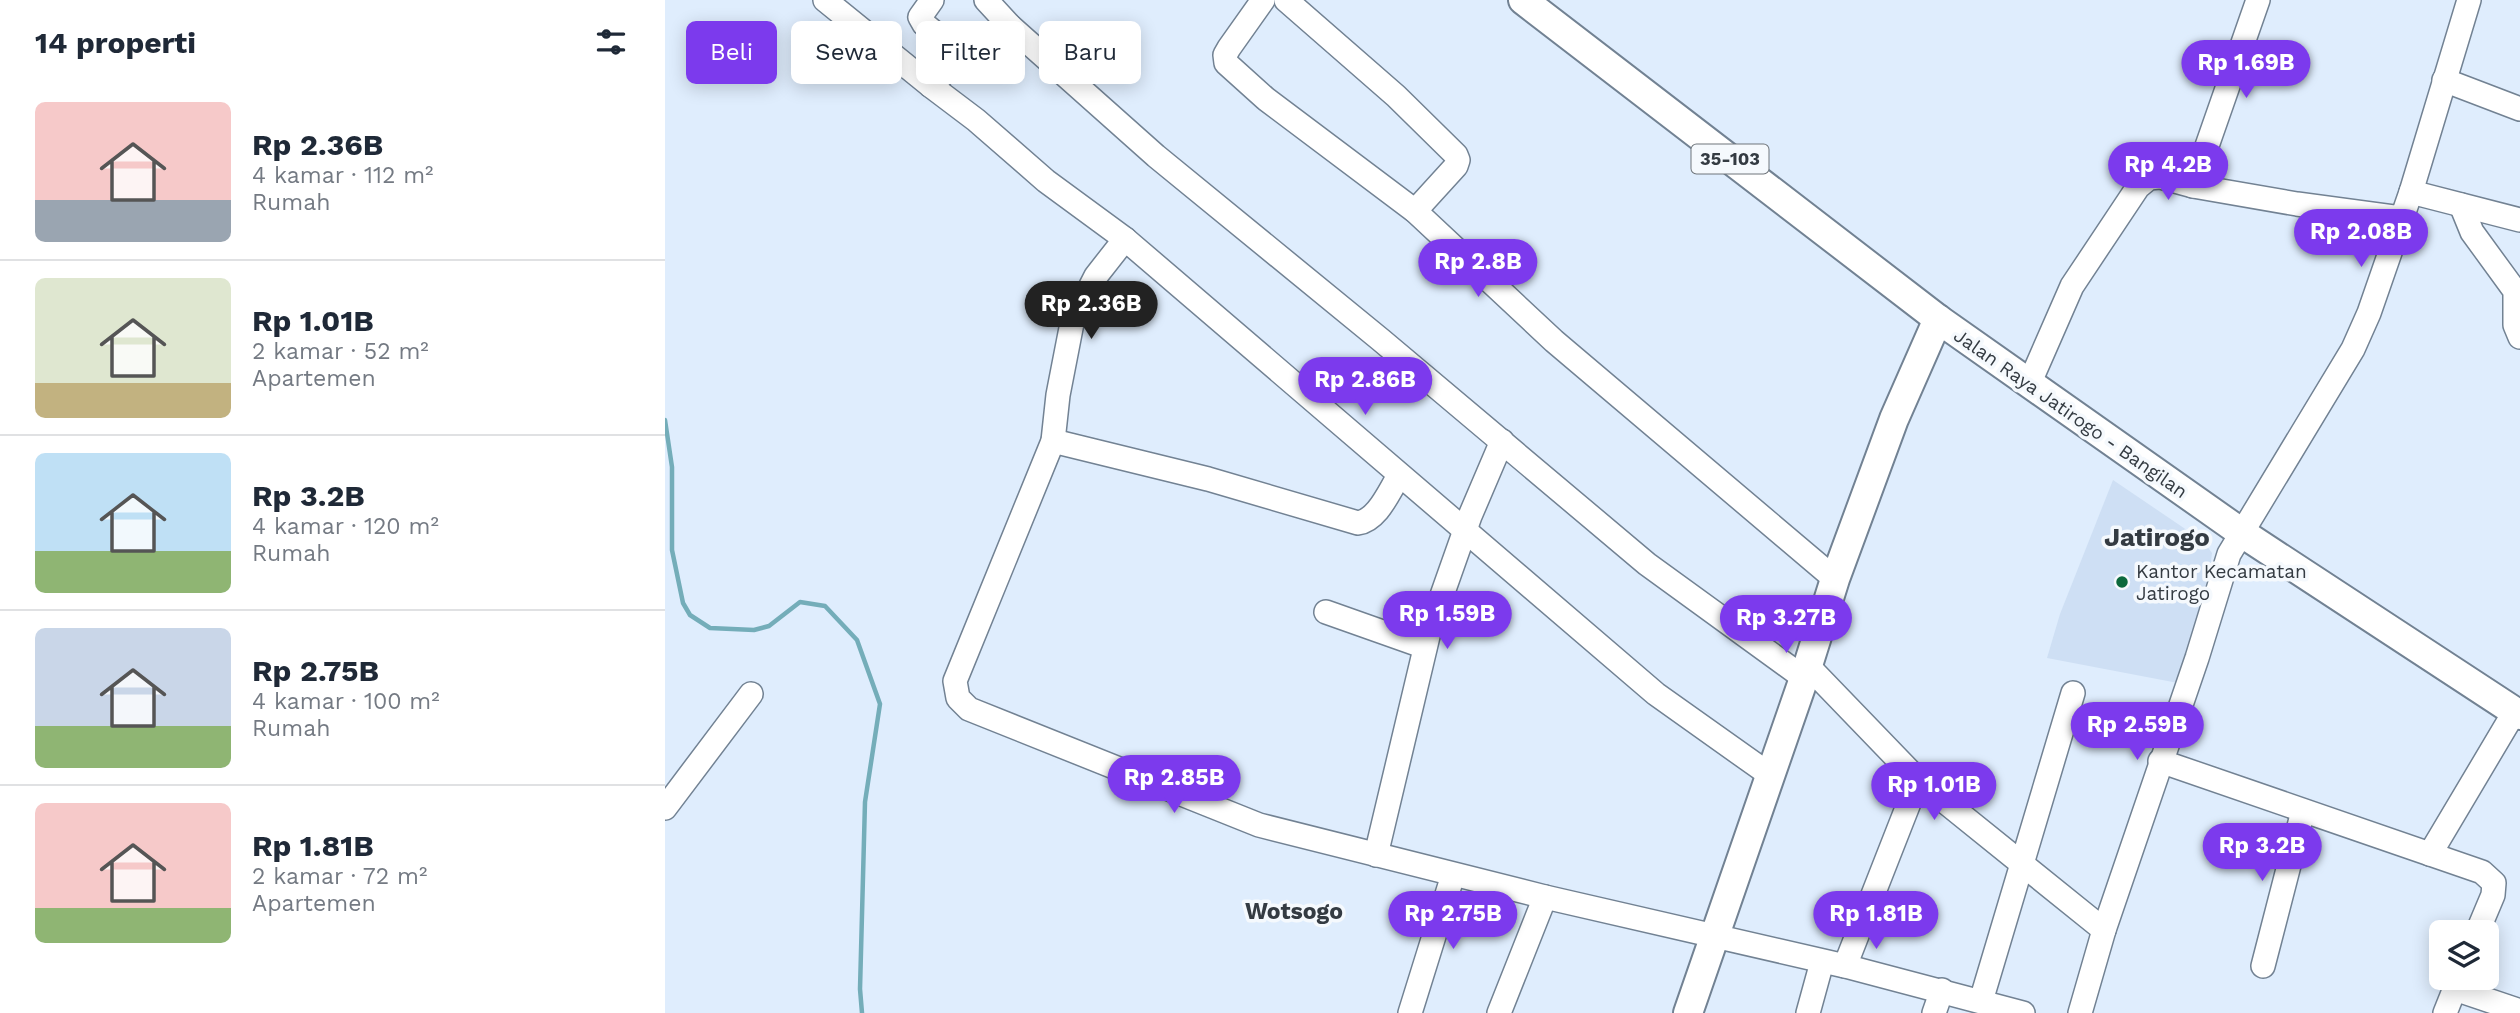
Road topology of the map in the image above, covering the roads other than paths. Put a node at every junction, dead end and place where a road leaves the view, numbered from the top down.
1 (825, 0) edge
2 (932, 0) edge
3 (986, 0) edge
4 (1263, 0) edge
5 (1286, 0) edge
6 (1523, 0) edge
7 (2258, 0) edge
8 (2469, 0) edge
9 (923, 21) edge
10 (1005, 21) edge
11 (1025, 39) edge
12 (2444, 80) junction
13 (931, 86) joint
14 (2520, 109) edge
15 (2193, 186) junction
16 (2411, 192) junction
17 (2461, 205) junction
18 (1415, 211) junction
19 (2400, 219) junction
20 (2520, 220) edge
21 (1125, 239) junction
22 (1938, 319) junction
23 (2520, 337) edge
24 (2030, 382) junction
25 (1053, 441) junction
26 (1502, 441) junction
27 (1399, 476) junction
28 (1465, 531) junction
29 (2242, 533) junction
30 (1835, 579) junction
31 (1326, 612) dead end
32 (1425, 647) junction
33 (1806, 672) junction
34 (2073, 693) dead end
35 (751, 694) dead end
36 (2518, 713) edge
37 (2160, 761) junction
38 (1770, 775) junction
39 (1918, 780) junction
40 (665, 808) edge
41 (2303, 810) junction
42 (2430, 854) junction
43 (1376, 855) junction
44 (2020, 864) junction
45 (1453, 875) junction
46 (1545, 897) junction
47 (2482, 920) edge
48 (2104, 930) junction
49 (1716, 937) junction
50 (1822, 962) junction
51 (1845, 966) junction
52 (2263, 966) dead end
53 (1942, 990) junction
54 (2455, 990) edge
55 (2471, 990) edge
56 (1981, 1002) junction
57 (2520, 1011) edge
58 (1410, 1013) edge
59 (1499, 1013) edge
60 (1688, 1013) edge
61 (1808, 1013) edge
62 (1934, 1013) edge
63 (2023, 1013) edge
64 (2080, 1013) edge
65 (2445, 1013) edge

1 - 13 street
2 - 9 street
3 - 10 street
4 - 18 street
5 - 18 street
6 - 22 main road, 35-103
7 - 15 street
8 - 12 street
11 - 26 street
12 - 14 street
12 - 16 street
13 - 21 street
15 - 19 street
15 - 24 street
16 - 17 street
16 - 19 street
17 - 20 street
17 - 23 street
18 - 30 street
19 - 29 street
21 - 25 street
21 - 27 street
22 - 24 main road, Jalan Raya Jatirogo - Bangilan / 35-103
22 - 30 main road
24 - 29 main road, Jalan Raya Jatirogo - Bangilan / 35-103
25 - 27 street
25 - 43 street
26 - 28 street
26 - 33 street
27 - 28 street
28 - 32 street
28 - 38 street
29 - 36 main road, Jalan Raya Jatirogo - Bangilan / 35-103
29 - 37 street
30 - 33 main road
31 - 32 street
32 - 43 street
33 - 38 main road
33 - 39 street
34 - 44 street
35 - 40 street
36 - 42 street
37 - 41 street
37 - 48 street
38 - 49 main road
39 - 44 street
39 - 51 street
41 - 42 street
41 - 52 street
42 - 47 street
43 - 45 street
44 - 48 street
44 - 56 street
45 - 46 street
45 - 58 street
46 - 49 street
46 - 59 street
48 - 64 street
49 - 50 street
49 - 60 main road
50 - 51 street
50 - 61 street
51 - 53 street
53 - 56 street
53 - 62 street
54 - 65 street
55 - 57 street
56 - 63 street

